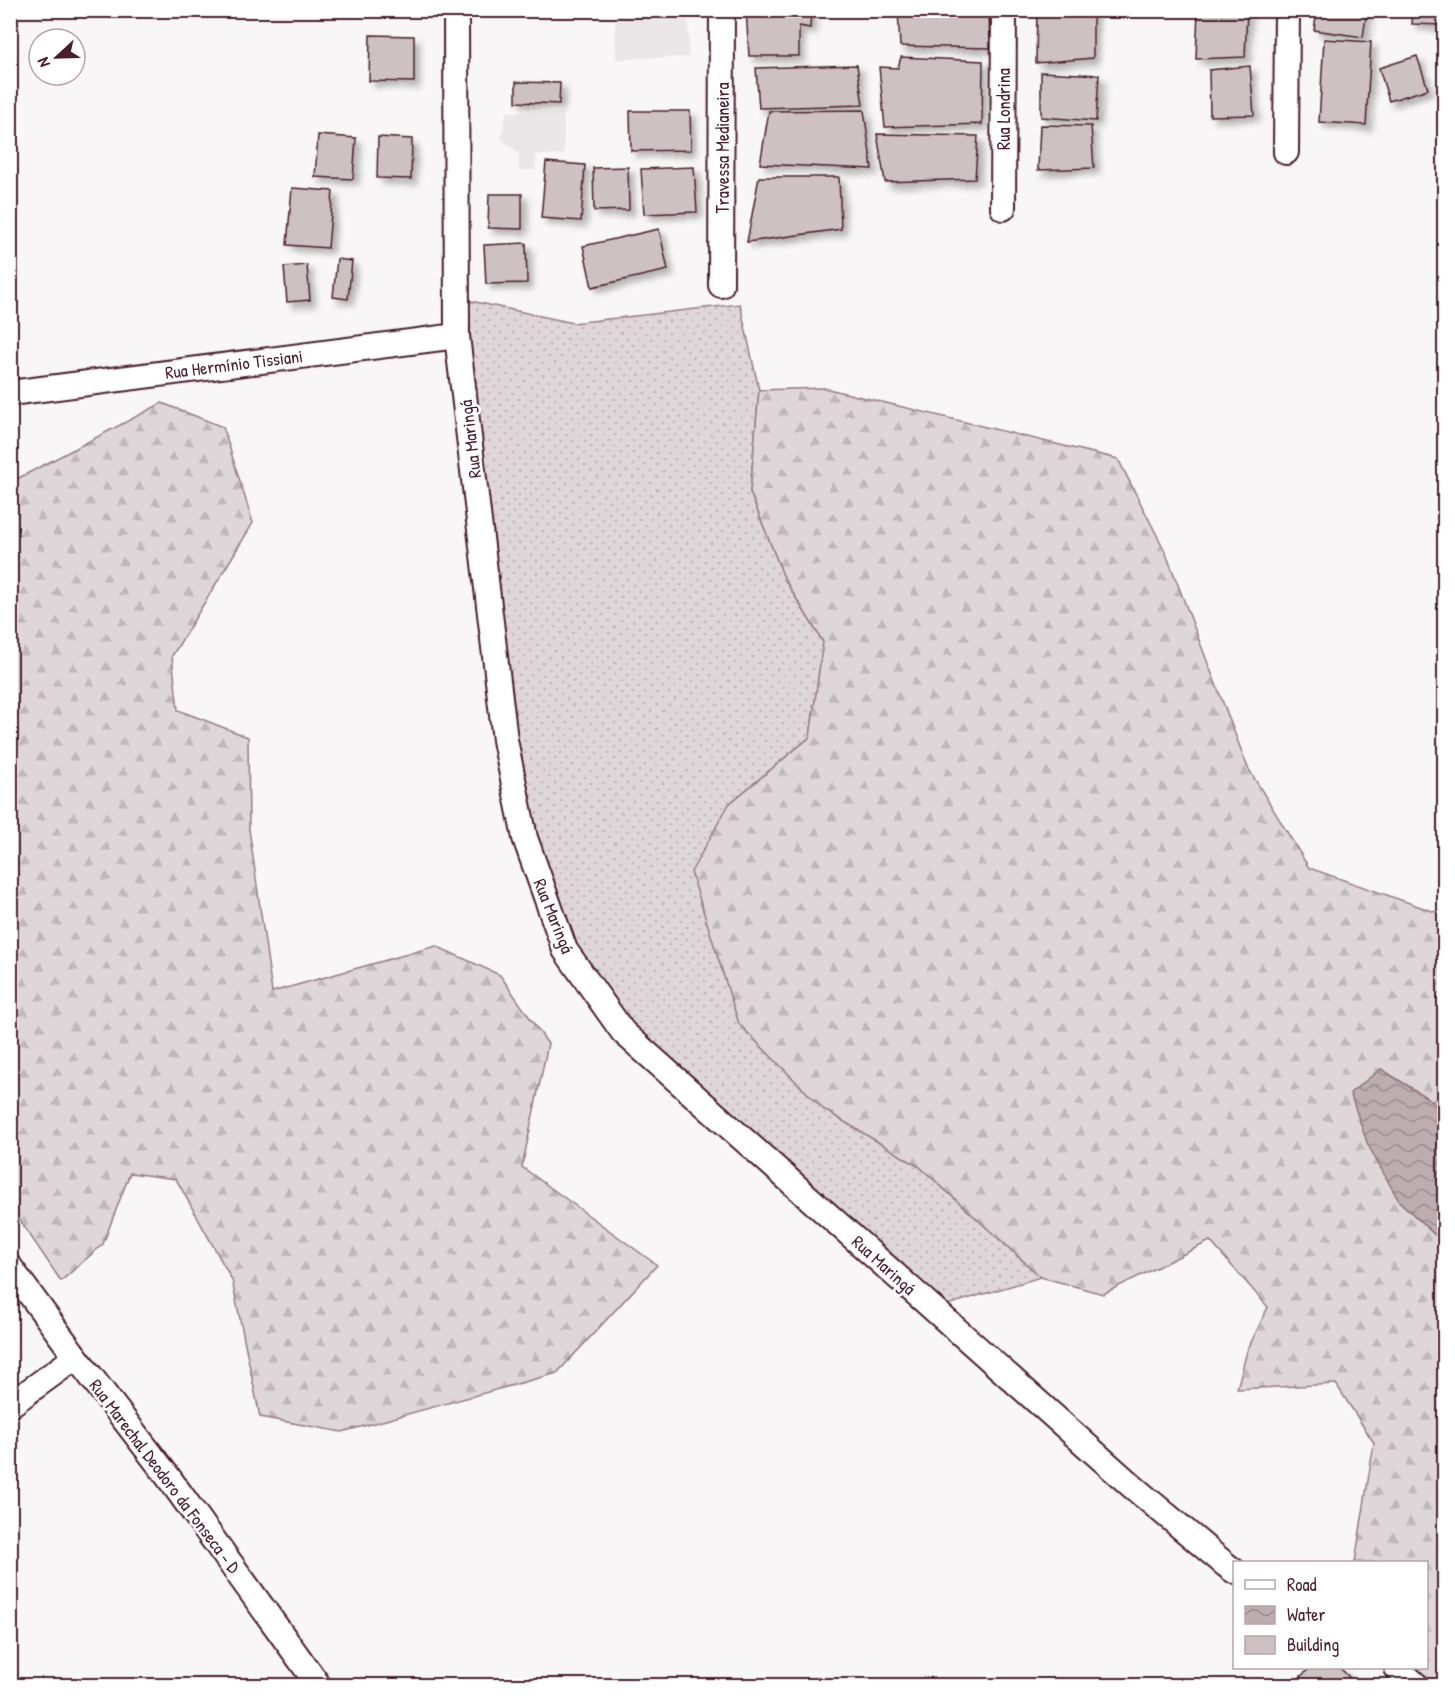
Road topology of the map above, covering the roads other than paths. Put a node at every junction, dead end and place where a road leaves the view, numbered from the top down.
1 (456, 10) edge
2 (722, 10) edge
3 (1004, 10) edge
4 (1287, 10) edge
5 (1286, 152) dead end
6 (1003, 208) dead end
7 (721, 285) dead end
8 (457, 336) junction
9 (10, 393) edge
10 (10, 1267) edge
11 (75, 1357) junction
12 (10, 1405) edge
13 (1233, 1570) edge
14 (1398, 1669) edge
15 (319, 1686) edge
16 (1417, 1686) edge

1 - 8 street, Rua Maringá
2 - 7 street, Travessa Medianeira
3 - 6 street, Rua Londrina
4 - 5 street
8 - 9 street, Rua Hermínio Tissiani
8 - 13 street, Rua Maringá
10 - 11 street, Rua Marechal Deodoro da Fonseca - D
11 - 12 street
11 - 15 street, Rua Marechal Deodoro da Fonseca - D
14 - 16 street

